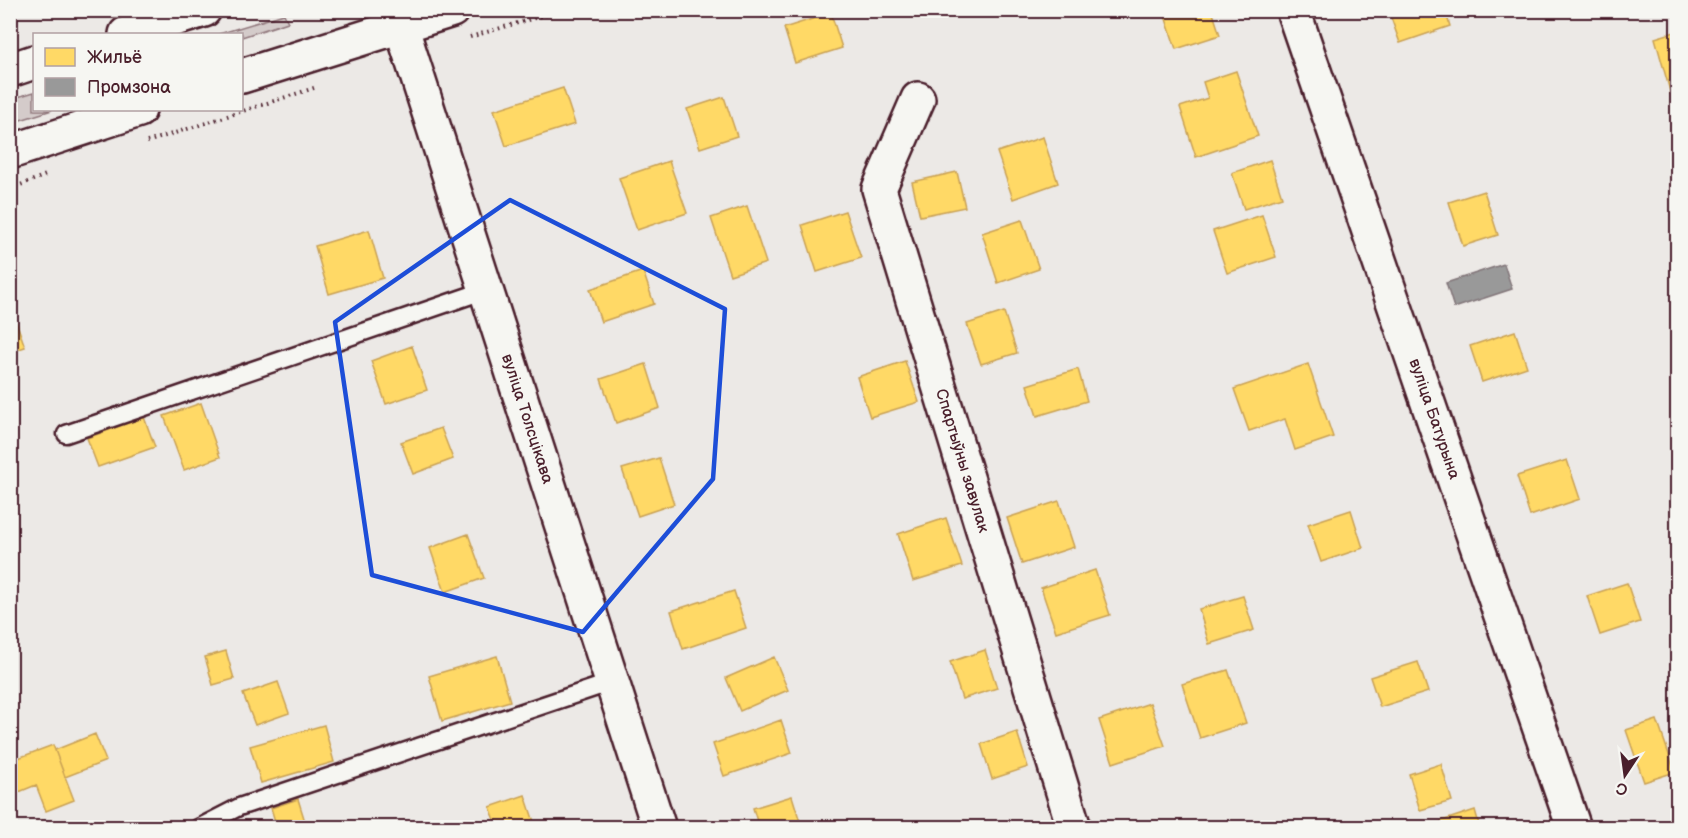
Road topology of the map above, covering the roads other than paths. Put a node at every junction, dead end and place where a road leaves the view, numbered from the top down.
1 (204, 10) edge
2 (1293, 10) edge
3 (399, 19) edge
4 (460, 24) edge
5 (129, 33) edge
6 (33, 62) edge
7 (10, 70) edge
8 (243, 76) edge
9 (918, 99) dead end
10 (136, 111) edge
11 (10, 152) edge
12 (486, 290) junction
13 (66, 434) dead end
14 (612, 682) junction
15 (198, 828) edge
16 (659, 828) edge
17 (1074, 828) edge
18 (1574, 828) edge

1 - 5 street
2 - 18 street, вуліца Батурына
3 - 4 street
3 - 8 street
3 - 12 street, вуліца Толсцікава
6 - 7 street
9 - 17 street, Спартыўны завулак
10 - 11 street
12 - 13 lane
12 - 14 street, вуліца Толсцікава
14 - 15 lane
14 - 16 street, вуліца Толсцікава

